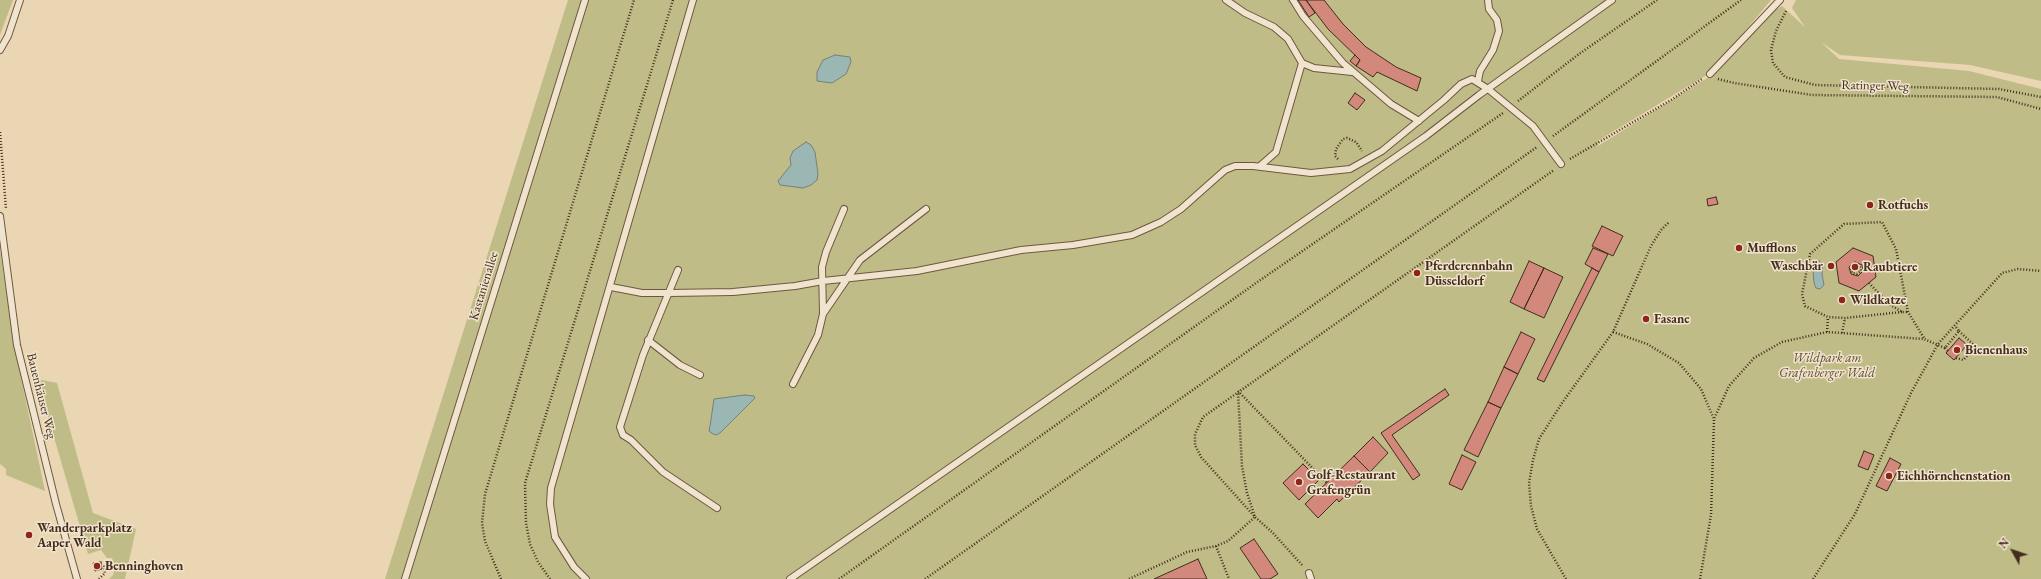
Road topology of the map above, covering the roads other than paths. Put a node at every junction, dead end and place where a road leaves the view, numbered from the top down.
1 (20, 0) edge
2 (585, 0) edge
3 (694, 0) edge
4 (1226, 0) edge
5 (1293, 0) edge
6 (1488, 0) edge
7 (1612, 0) edge
8 (1780, 0) edge
9 (0, 50) edge
10 (1302, 63) junction
11 (1352, 72) junction
12 (1710, 74) road end
13 (1478, 81) junction
14 (1488, 89) junction
15 (1419, 121) junction
16 (1561, 164) road end
17 (1260, 166) junction
18 (844, 209) dead end
19 (926, 209) dead end
20 (0, 216) edge
21 (678, 270) dead end
22 (846, 280) junction
23 (823, 281) junction
24 (611, 287) junction
25 (669, 293) junction
26 (823, 314) junction
27 (648, 340) junction
28 (700, 375) dead end
29 (793, 384) dead end
30 (717, 508) dead end
31 (77, 579) edge
32 (405, 579) edge
33 (586, 579) edge
34 (790, 579) edge

1 - 9 lane
2 - 32 lane, Kastanienallee
3 - 24 lane
4 - 10 lane
5 - 11 lane
6 - 13 lane
7 - 14 lane
8 - 12 lane
10 - 11 lane
10 - 17 lane
11 - 15 lane
13 - 14 lane
13 - 15 lane
14 - 16 lane
14 - 34 lane
15 - 17 lane
17 - 22 lane
18 - 23 lane
19 - 22 lane
20 - 31 lane, Bauenhäuser Weg
21 - 25 lane
22 - 23 lane
22 - 26 lane
23 - 25 lane
23 - 26 lane
24 - 25 lane
24 - 33 lane
25 - 27 lane
26 - 29 lane
27 - 28 lane
27 - 30 lane

